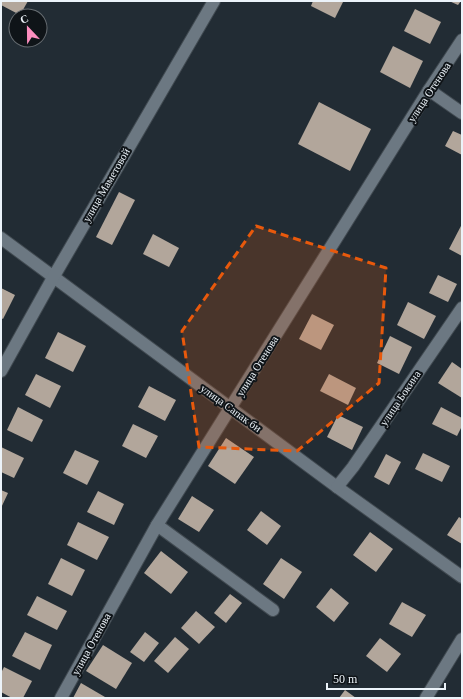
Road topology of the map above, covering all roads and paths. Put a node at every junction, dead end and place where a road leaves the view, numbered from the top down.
1 (214, 1) edge
2 (462, 40) edge
3 (429, 90) junction
4 (462, 114) edge
5 (1, 238) edge
6 (54, 276) junction
7 (462, 308) edge
8 (1, 370) edge
9 (230, 409) junction
10 (337, 487) junction
11 (157, 525) junction
12 (462, 577) edge
13 (273, 610) dead end
14 (462, 639) edge
15 (61, 698) edge
16 (426, 698) edge

1 - 6 street, улица Маметовой
2 - 3 street, улица Отенова
3 - 4 street
3 - 9 street, улица Отенова
5 - 6 street, улица Сапак би
6 - 8 street, улица Маметовой
6 - 9 street, улица Сапак би
7 - 10 street, улица Бокина
9 - 10 street, улица Сапак би
9 - 11 street, улица Отенова
10 - 12 street, улица Сапак би
11 - 13 street
11 - 15 street, улица Отенова
14 - 16 street

